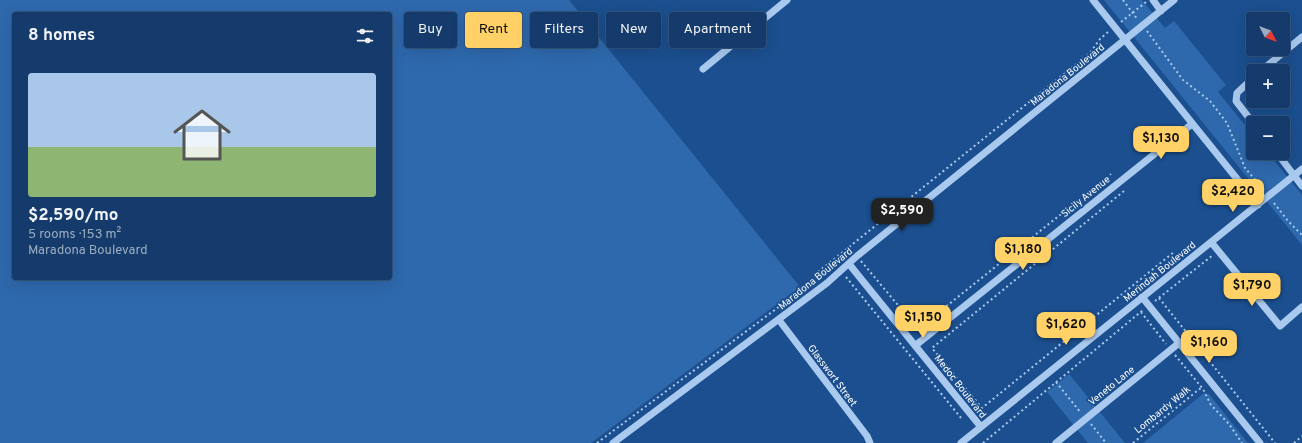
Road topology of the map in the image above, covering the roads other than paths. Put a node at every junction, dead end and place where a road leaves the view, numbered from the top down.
1 (787, 0) edge
2 (1093, 0) edge
3 (1153, 0) edge
4 (1174, 0) edge
5 (1161, 10) junction
6 (1302, 37) edge
7 (1125, 40) junction
8 (1269, 64) edge
9 (703, 69) dead end
10 (1246, 85) edge
11 (1248, 116) edge
12 (1192, 124) junction
13 (1281, 160) edge
14 (1302, 169) edge
15 (1294, 176) junction
16 (1302, 186) edge
17 (1258, 205) junction
18 (1211, 242) junction
19 (849, 264) junction
20 (1142, 297) junction
21 (1302, 307) edge
22 (779, 320) junction
23 (1179, 343) junction
24 (916, 345) junction
25 (981, 427) junction
26 (613, 443) edge
27 (870, 443) edge
28 (961, 443) edge
29 (1056, 443) edge
30 (1260, 443) edge

1 - 9 street
2 - 7 street
3 - 5 street
4 - 5 street, Maradona Boulevard
5 - 7 street, Maradona Boulevard
6 - 8 street
7 - 12 street
7 - 19 street, Maradona Boulevard
10 - 11 street
12 - 17 street
12 - 24 street, Sicily Avenue
13 - 15 street
14 - 15 street, Merindah Boulevard
15 - 16 street
15 - 17 street, Merindah Boulevard
17 - 18 street, Merindah Boulevard
18 - 20 street, Merindah Boulevard
18 - 21 street
19 - 22 street, Maradona Boulevard
19 - 24 street, Medoc Boulevard
20 - 23 street
20 - 25 street, Merindah Boulevard
22 - 26 street, Maradona Boulevard
22 - 27 street, Glasswort Street
23 - 29 street, Veneto Lane
23 - 30 street
24 - 25 street, Medoc Boulevard
25 - 28 street, Merindah Boulevard

